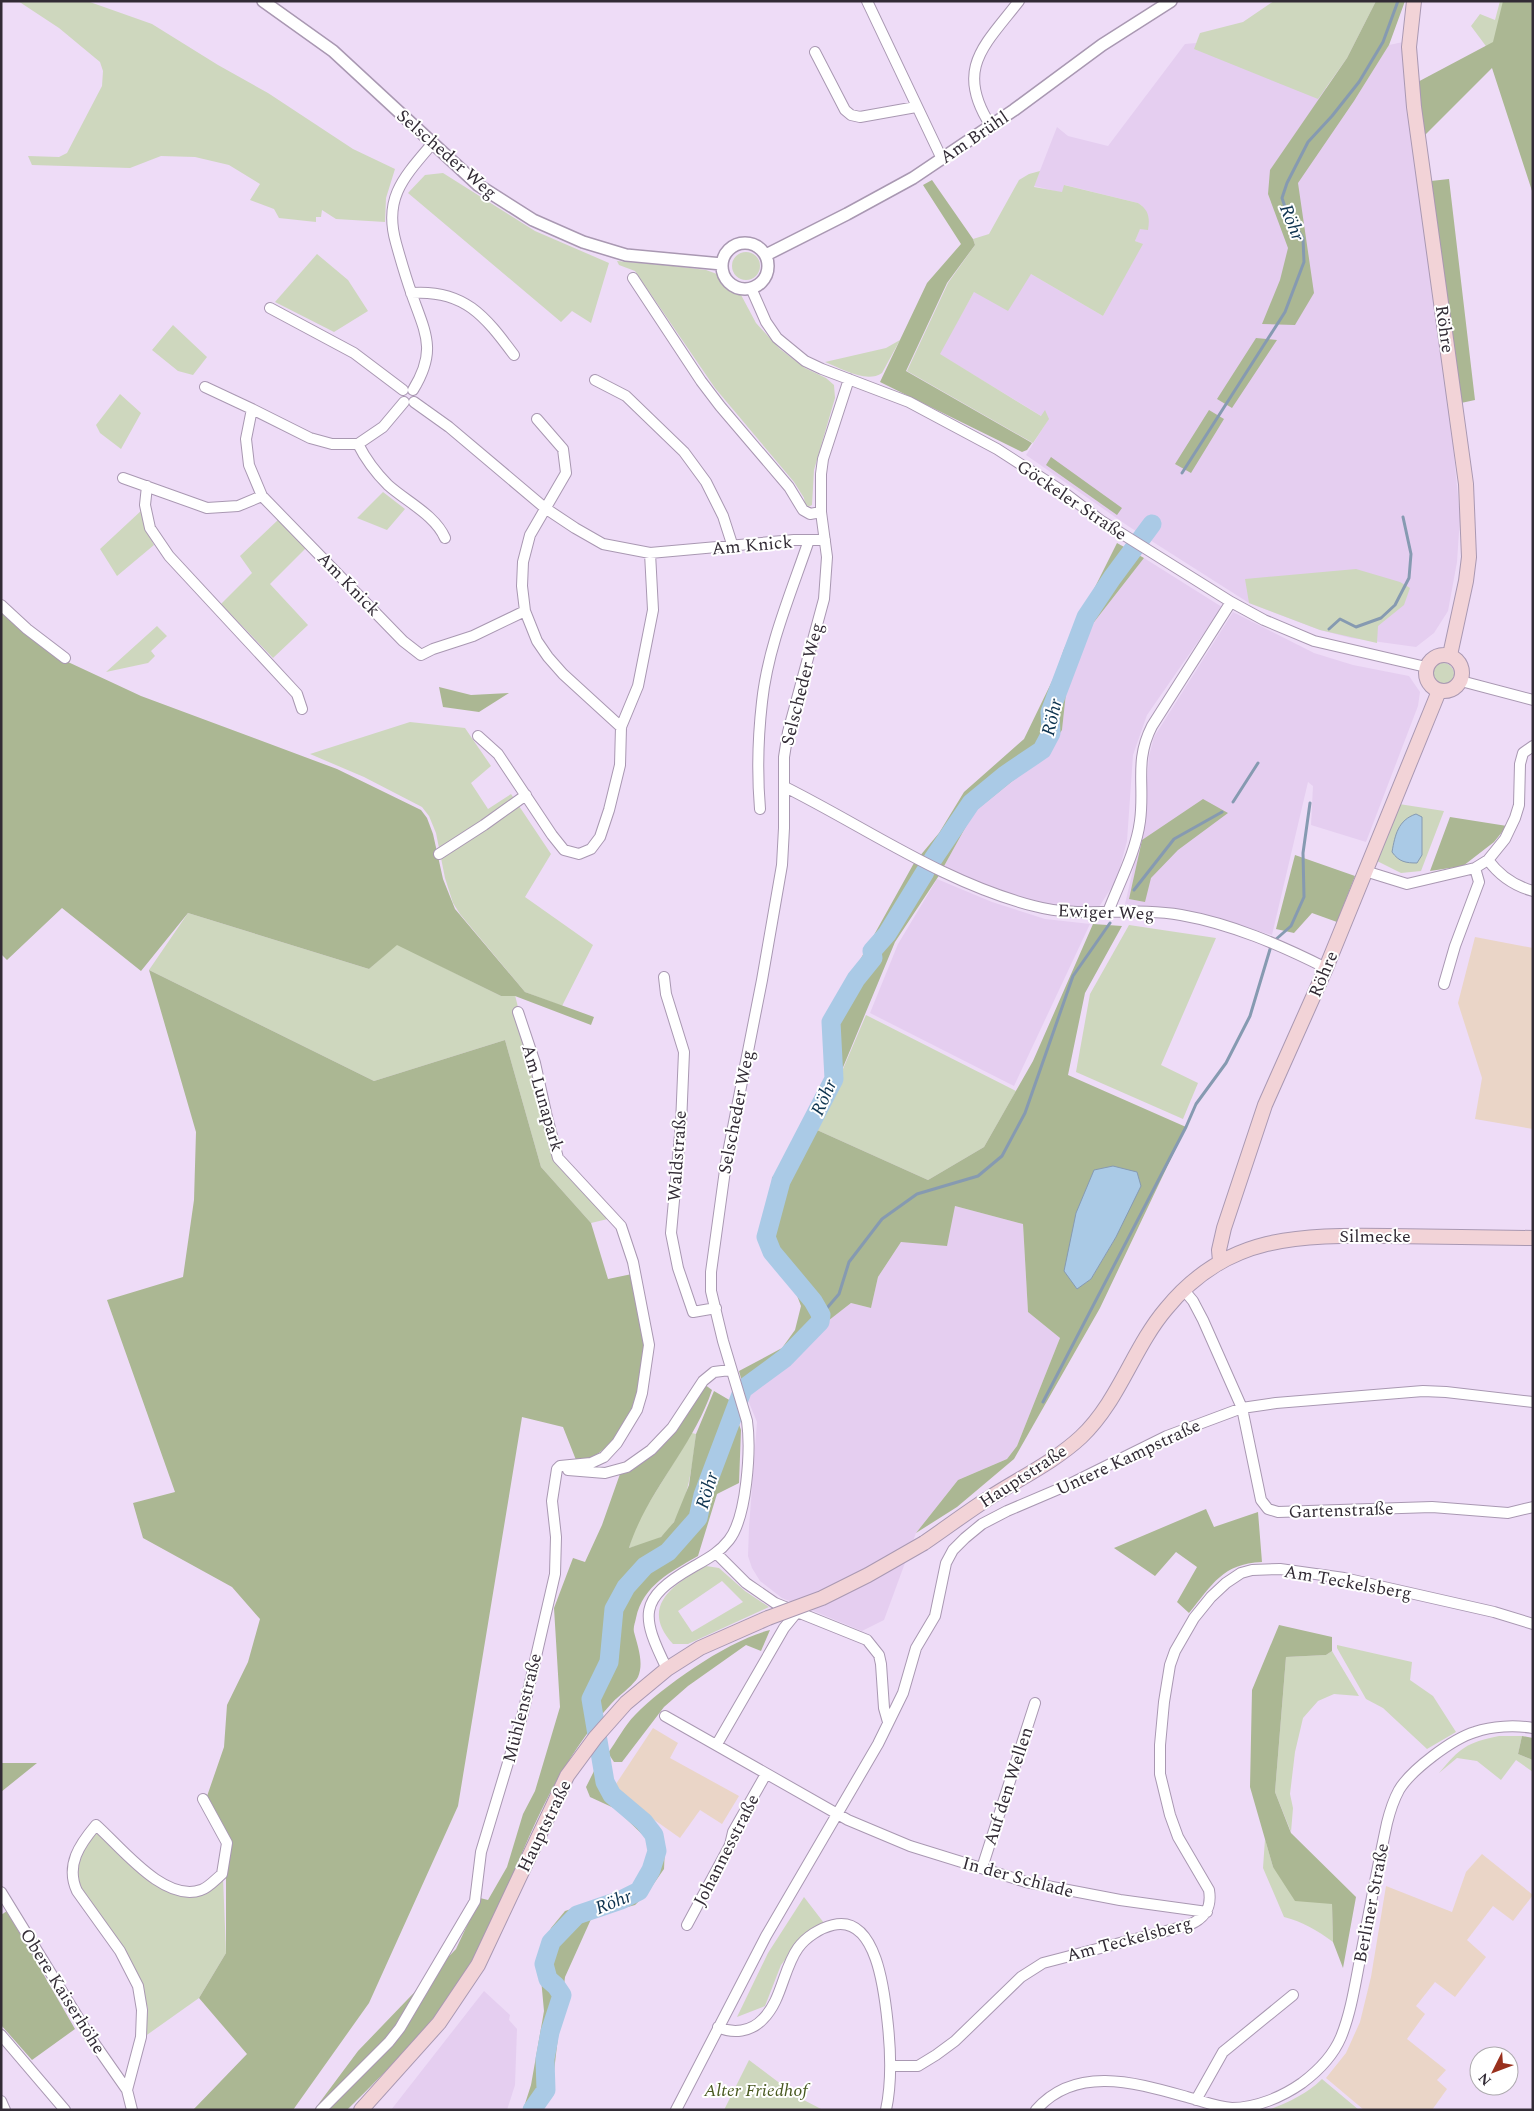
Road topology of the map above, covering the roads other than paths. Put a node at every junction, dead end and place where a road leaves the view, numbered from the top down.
1 (264, 1) edge
2 (1019, 1) edge
3 (1171, 1) edge
4 (1414, 1) edge
5 (869, 2) edge
6 (815, 52) dead end
7 (916, 108) junction
8 (991, 126) junction
9 (432, 144) junction
10 (942, 159) junction
11 (766, 255) junction
12 (722, 264) junction
13 (633, 278) dead end
14 (751, 288) junction
15 (411, 293) junction
16 (270, 308) dead end
17 (514, 355) dead end
18 (849, 379) junction
19 (595, 380) dead end
20 (205, 387) dead end
21 (408, 390) junction
22 (409, 402) junction
23 (252, 409) junction
24 (537, 419) dead end
25 (358, 444) junction
26 (123, 478) dead end
27 (146, 486) junction
28 (262, 496) junction
29 (545, 508) junction
30 (821, 512) junction
31 (445, 538) dead end
32 (809, 540) junction
33 (825, 540) junction
34 (733, 547) junction
35 (650, 553) junction
36 (1231, 602) junction
37 (1, 605) edge
38 (525, 611) junction
39 (1450, 655) junction
40 (65, 658) dead end
41 (1426, 667) junction
42 (1461, 681) junction
43 (1440, 691) junction
44 (1533, 700) edge
45 (302, 709) dead end
46 (621, 727) junction
47 (478, 736) dead end
48 (1533, 746) edge
49 (785, 787) junction
50 (526, 795) junction
51 (760, 809) dead end
52 (438, 854) dead end
53 (1488, 860) junction
54 (1475, 868) junction
55 (1365, 871) junction
56 (1533, 891) edge
57 (1108, 912) junction
58 (1326, 968) junction
59 (664, 977) dead end
60 (1444, 984) dead end
61 (518, 1012) dead end
62 (1533, 1238) edge
63 (1220, 1261) junction
64 (1183, 1289) junction
65 (716, 1308) junction
66 (730, 1370) junction
67 (1533, 1402) edge
68 (1242, 1408) junction
69 (557, 1470) junction
70 (1533, 1507) edge
71 (717, 1554) junction
72 (797, 1612) junction
73 (1533, 1624) edge
74 (667, 1669) junction
75 (1035, 1703) dead end
76 (665, 1716) dead end
77 (888, 1722) junction
78 (1533, 1728) edge
79 (717, 1744) junction
80 (766, 1774) junction
81 (203, 1800) dead end
82 (838, 1814) junction
83 (982, 1868) junction
84 (1, 1892) edge
85 (1207, 1912) junction
86 (687, 1925) dead end
87 (1293, 1995) dead end
88 (718, 2027) junction
89 (1, 2035) edge
90 (891, 2066) junction
91 (128, 2090) junction
92 (1196, 2100) junction
93 (1, 2101) edge
94 (1233, 2109) edge
95 (5, 2110) edge
96 (65, 2110) edge
97 (132, 2110) edge
98 (321, 2110) edge
99 (361, 2110) edge
100 (676, 2110) edge
101 (886, 2110) edge
102 (1036, 2110) edge

1 - 9 street, Selscheder Weg
2 - 8 street
3 - 8 street, Am Brühl
4 - 39 main road, Röhre
5 - 7 street
6 - 7 street
7 - 10 street
8 - 10 street, Am Brühl
9 - 12 street, Selscheder Weg
9 - 15 street
10 - 11 street, Am Brühl
11 - 12 street
11 - 14 street
12 - 14 street
13 - 30 street
14 - 18 street, Göckeler Straße
15 - 17 street
15 - 21 street
16 - 21 street
18 - 30 street, Selscheder Weg
18 - 36 street, Göckeler Straße
19 - 34 street
20 - 23 street
21 - 22 street
22 - 25 street
22 - 29 street, Am Knick
23 - 25 street
23 - 28 street, Am Knick
24 - 29 street
25 - 31 street
26 - 27 street
27 - 28 street
27 - 45 street
28 - 38 street, Am Knick
29 - 35 street, Am Knick
29 - 38 street
30 - 33 street, Selscheder Weg
32 - 33 street, Am Knick
32 - 34 street, Am Knick
32 - 51 street
33 - 49 street, Selscheder Weg
34 - 35 street, Am Knick
35 - 46 street
36 - 41 street, Göckeler Straße
36 - 57 street
37 - 40 street
38 - 46 street
39 - 41 main road
39 - 42 main road
41 - 43 main road
42 - 43 main road
42 - 44 street
43 - 55 main road, Röhre
46 - 50 street
47 - 50 street
48 - 53 street
49 - 57 street, Ewiger Weg
49 - 65 street, Selscheder Weg
50 - 52 street
53 - 54 street
53 - 56 street
54 - 55 street
54 - 60 street
55 - 58 main road, Röhre
57 - 58 street, Ewiger Weg
58 - 63 main road, Röhre
59 - 65 street, Waldstraße
61 - 69 street, Am Lunapark
62 - 63 main road, Silmecke
63 - 64 main road, Hauptstraße
64 - 68 street, Gartenstraße
64 - 74 main road, Hauptstraße, bridge
65 - 66 street, Selscheder Weg
66 - 69 street
66 - 71 street, Selscheder Weg
67 - 68 street, Untere Kampstraße
68 - 70 street, Gartenstraße
68 - 77 street, Untere Kampstraße
69 - 98 street, Mühlenstraße
71 - 72 street
71 - 74 street, Selscheder Weg
72 - 77 street
72 - 79 street
73 - 85 street, Am Teckelsberg
74 - 99 main road, Hauptstraße
75 - 83 street, Auf den Wellen
76 - 79 street, Johannesstraße
77 - 82 street
78 - 94 street, Berliner Straße
79 - 80 street, Johannesstraße
80 - 82 street, Johannesstraße
80 - 86 street, Johannesstraße
81 - 91 street, Obere Kaiserhöhe
82 - 83 street, In der Schlade
82 - 88 street
83 - 85 street, In der Schlade
84 - 91 street, Obere Kaiserhöhe
85 - 90 street, Am Teckelsberg
87 - 92 street
88 - 90 street
88 - 100 street
89 - 96 street
90 - 101 street
91 - 97 street, Obere Kaiserhöhe
92 - 94 street
92 - 102 street
93 - 95 street

